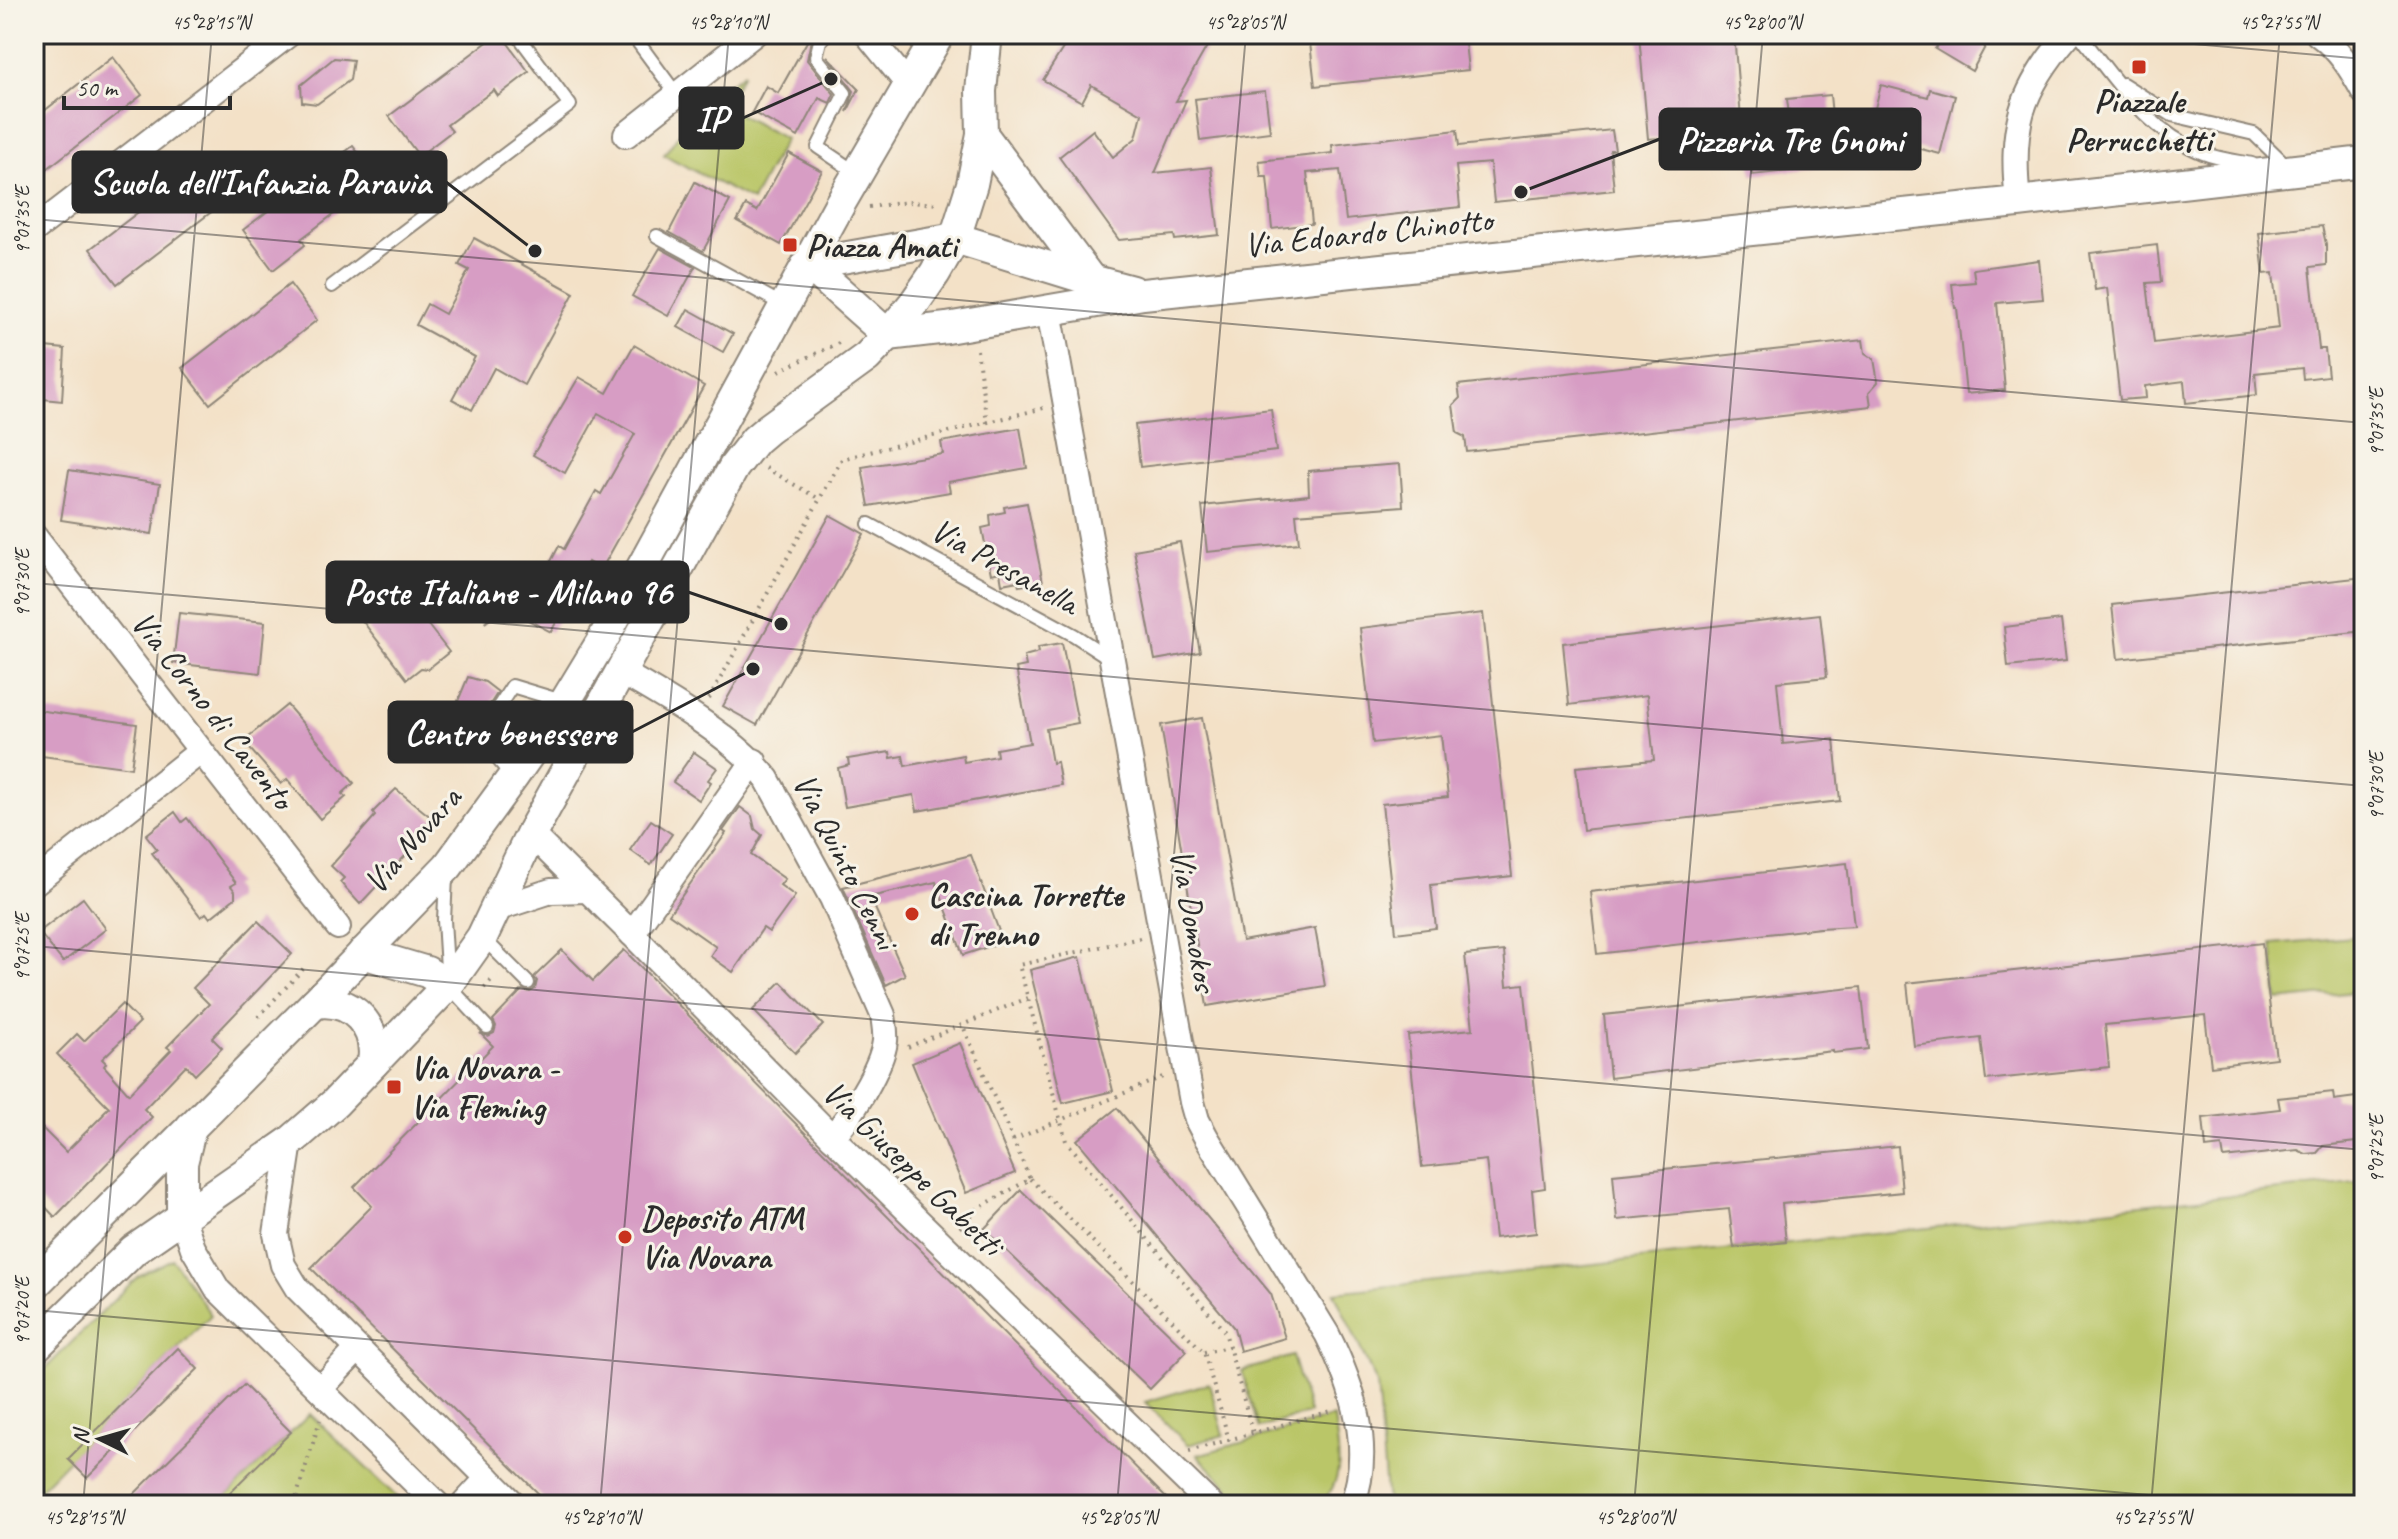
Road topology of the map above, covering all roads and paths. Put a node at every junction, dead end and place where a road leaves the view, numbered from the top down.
1 (289, 34) edge
2 (517, 34) edge
3 (632, 34) edge
4 (754, 34) edge
5 (826, 34) edge
6 (867, 34) edge
7 (939, 34) edge
8 (987, 34) edge
9 (2079, 34) edge
10 (2318, 34) edge
11 (2055, 39) edge
12 (2118, 82) junction
13 (910, 87) junction
14 (2364, 92) edge
15 (677, 95) junction
16 (982, 134) junction
17 (626, 135) dead end
18 (2364, 162) edge
19 (2290, 170) junction
20 (858, 174) junction
21 (2018, 202) junction
22 (944, 205) dead end
23 (868, 207) dead end
24 (34, 230) edge
25 (657, 236) dead end
26 (955, 238) junction
27 (808, 264) junction
28 (1091, 280) junction
29 (332, 286) dead end
30 (1143, 294) junction
31 (785, 306) junction
32 (1049, 311) junction
33 (888, 335) junction
34 (853, 337) dead end
35 (976, 348) dead end
36 (765, 370) junction
37 (1047, 408) dead end
38 (987, 423) junction
39 (765, 467) dead end
40 (819, 499) junction
41 (869, 524) dead end
42 (34, 536) edge
43 (1112, 660) junction
44 (619, 671) junction
45 (565, 702) junction
46 (705, 706) dead end
47 (201, 751) junction
48 (754, 761) junction
49 (513, 777) junction
50 (531, 834) junction
51 (448, 866) junction
52 (34, 883) edge
53 (588, 890) junction
54 (496, 909) junction
55 (338, 927) dead end
56 (632, 934) junction
57 (482, 937) junction
58 (1140, 938) dead end
59 (363, 953) junction
60 (305, 967) dead end
61 (494, 977) dead end
62 (528, 983) dead end
63 (448, 985) junction
64 (484, 988) dead end
65 (1028, 998) junction
66 (315, 1003) junction
67 (258, 1017) dead end
68 (963, 1026) junction
69 (487, 1027) dead end
70 (908, 1047) dead end
71 (373, 1063) junction
72 (1165, 1076) dead end
73 (1060, 1119) junction
74 (191, 1125) junction
75 (832, 1137) junction
76 (1013, 1140) junction
77 (290, 1142) junction
78 (1030, 1179) junction
79 (182, 1216) junction
80 (960, 1228) dead end
81 (34, 1285) edge
82 (1230, 1347) junction
83 (34, 1348) edge
84 (358, 1349) junction
85 (1204, 1352) junction
86 (321, 1401) junction
87 (1337, 1410) dead end
88 (1253, 1433) junction
89 (1229, 1440) junction
90 (1182, 1453) dead end
91 (488, 1478) junction
92 (1203, 1497) edge
93 (294, 1505) edge
94 (438, 1505) edge
95 (463, 1505) edge
96 (515, 1505) edge
97 (1352, 1505) edge

1 - 24 street
2 - 29 lane
3 - 15 lane
4 - 15 street
5 - 20 lane
6 - 13 street
7 - 13 street
8 - 16 street
9 - 12 lane
10 - 14 street
11 - 21 street
12 - 19 lane
12 - 19 lane
13 - 20 street, Via Novara
15 - 17 street
16 - 26 street
16 - 28 street
18 - 19 street, Via Edoardo Chinotto
19 - 21 street, Via Edoardo Chinotto
20 - 27 street, Via Novara
21 - 30 street, Via Edoardo Chinotto
22 - 23 path
25 - 31 lane
26 - 27 street
26 - 28 street
26 - 33 street
27 - 31 street, Via Novara
27 - 33 street
28 - 30 street
30 - 32 street, Via Edoardo Chinotto
31 - 36 street, Via Novara
32 - 33 street, Via Edoardo Chinotto
32 - 43 street, Via Domokos
33 - 44 street
34 - 36 path
35 - 38 path
36 - 45 street, Via Novara
37 - 38 path
38 - 40 path
39 - 40 path
40 - 46 path
41 - 43 lane, Via Presanella
42 - 47 street, Via Corno di Cavento
43 - 97 street, Via Domokos
44 - 48 street, Via Quinto Cenni
44 - 50 street
45 - 49 street, Via Novara
45 - 49 lane
47 - 52 street
47 - 55 street, Via Corno di Cavento
48 - 56 street
48 - 75 street, Via Quinto Cenni
49 - 51 street, Via Novara
50 - 53 street, Via Giuseppe Gabetti
50 - 54 street
51 - 59 street, Via Novara
51 - 63 lane
53 - 54 street
53 - 56 street, Via Giuseppe Gabetti
54 - 57 street
56 - 75 street, Via Giuseppe Gabetti
57 - 62 lane
57 - 63 street
58 - 65 path
59 - 63 street
59 - 66 street, Via Novara
60 - 67 path
61 - 64 path
63 - 69 lane
63 - 71 street
65 - 68 path
65 - 73 path
66 - 71 street
66 - 74 street, Via Novara
68 - 70 path
68 - 76 path
71 - 77 street
72 - 73 path
73 - 76 path
73 - 82 path
74 - 79 street
74 - 81 street, Via Novara
75 - 92 street, Via Giuseppe Gabetti
76 - 78 path
77 - 79 street
77 - 84 street
78 - 80 path
78 - 85 path
79 - 83 street
79 - 86 street
82 - 85 path
82 - 88 path
84 - 86 street
84 - 91 street
85 - 89 path
86 - 93 path
86 - 94 street
87 - 88 path
88 - 89 path
89 - 90 path
91 - 95 street
91 - 96 street

